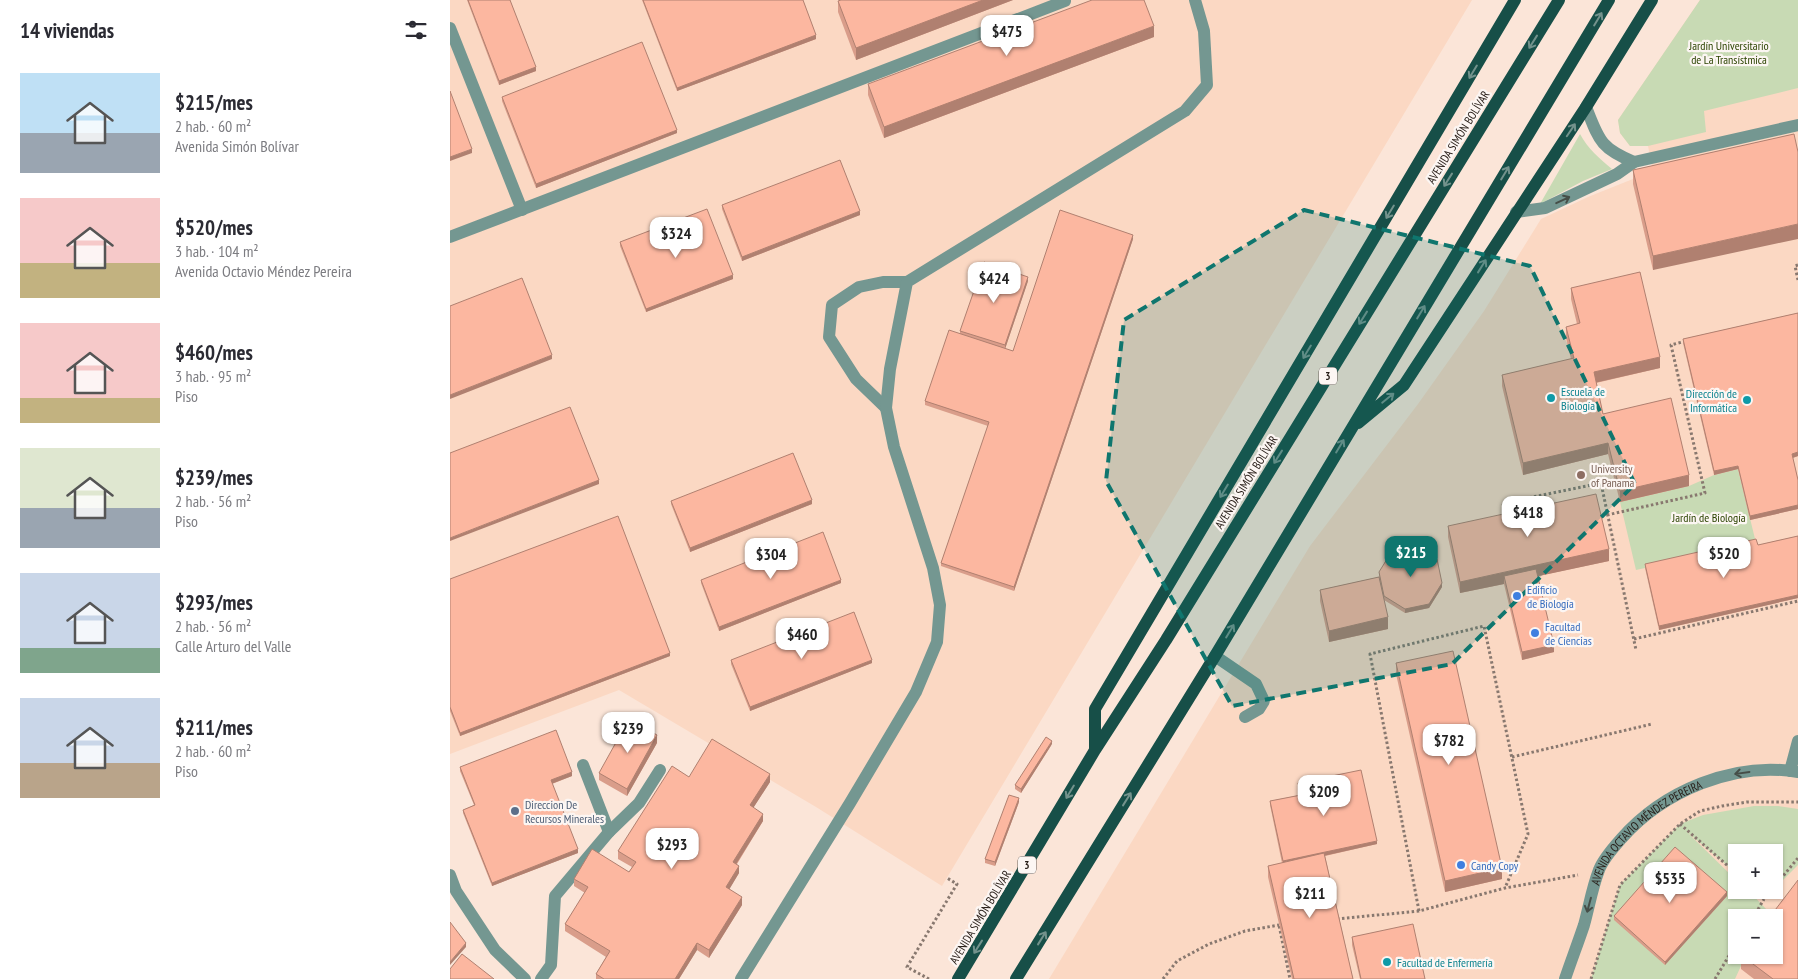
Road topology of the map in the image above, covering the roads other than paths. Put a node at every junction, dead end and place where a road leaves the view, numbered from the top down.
1 (1195, 0) edge
2 (1515, 0) edge
3 (1558, 0) edge
4 (1609, 0) edge
5 (1652, 0) edge
6 (1065, 1) edge
7 (450, 28) edge
8 (1586, 108) junction
9 (1798, 125) edge
10 (1634, 162) junction
11 (522, 210) junction
12 (1516, 212) junction
13 (450, 237) edge
14 (907, 282) junction
15 (886, 408) junction
16 (1350, 429) junction
17 (1215, 656) junction
18 (1245, 717) dead end
19 (1798, 741) edge
20 (1095, 750) junction
21 (583, 765) dead end
22 (660, 770) dead end
23 (1794, 772) edge
24 (609, 832) junction
25 (450, 875) edge
26 (525, 979) edge
27 (541, 979) edge
28 (741, 979) edge
29 (958, 979) edge
30 (1016, 979) edge
31 (1565, 979) edge

1 - 14 street
2 -> 20 main road
3 -> 20 main road, AVENIDA SIMÓN BOLÍVAR / 3
16 -> 4 main road
5 - 8 main road
6 - 11 street
7 - 11 street
8 - 10 street
12 -> 8 main road
9 - 10 street
12 -> 10 street
11 - 13 street
16 -> 12 main road
14 - 15 street
14 - 15 street
15 - 28 street
17 -> 16 main road
17 - 18 street
30 -> 17 main road
19 - 23 street
20 -> 29 main road, AVENIDA SIMÓN BOLÍVAR / 3
21 - 24 street
22 - 24 street
23 -> 31 street, AVENIDA OCTAVIO MÉNDEZ PEREIRA
24 - 27 street
25 - 26 street

